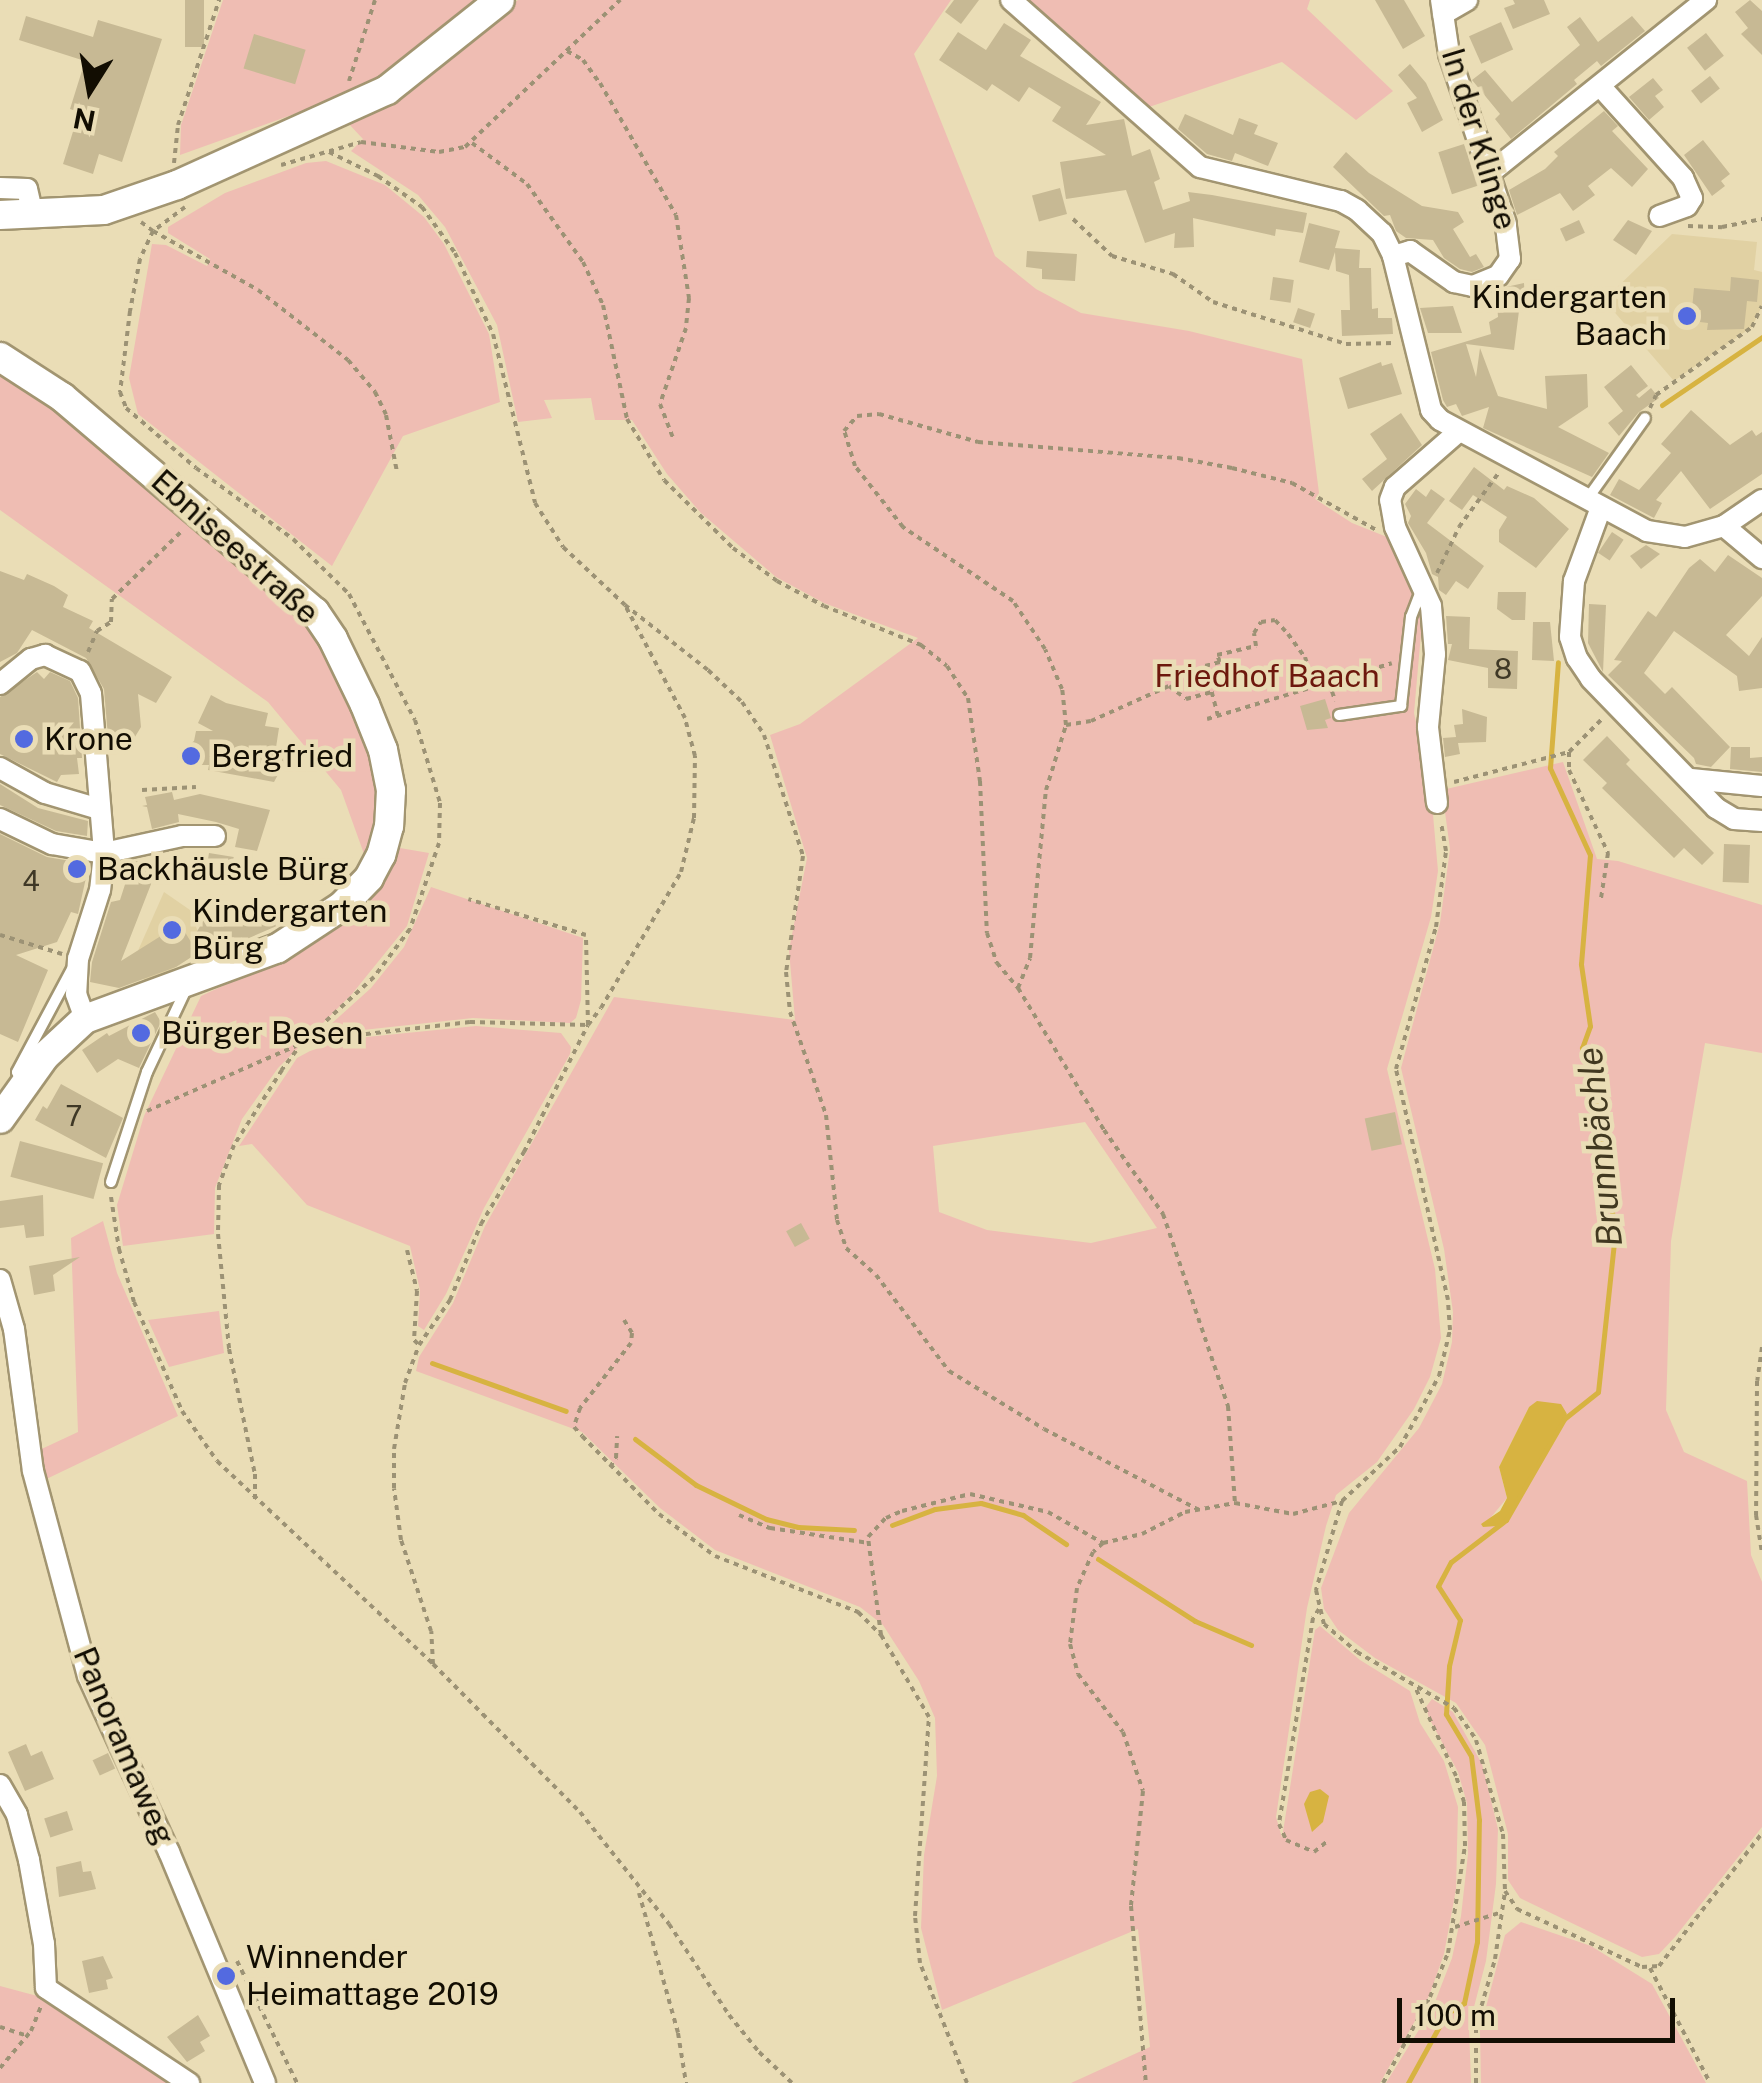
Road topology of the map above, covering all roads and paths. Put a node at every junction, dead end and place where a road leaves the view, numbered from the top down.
1 (219, 0) edge
2 (375, 0) edge
3 (500, 0) edge
4 (620, 0) edge
5 (1011, 0) edge
6 (1467, 0) edge
7 (1706, 0) edge
8 (1442, 7) edge
9 (565, 50) junction
10 (1600, 86) junction
11 (346, 90) dead end
12 (472, 143) junction
13 (329, 152) junction
14 (174, 160) dead end
15 (276, 167) dead end
16 (1490, 172) junction
17 (0, 188) edge
18 (199, 200) dead end
19 (132, 202) junction
20 (1667, 214) joint
21 (0, 215) edge
22 (33, 216) junction
23 (1074, 219) dead end
24 (1762, 219) edge
25 (153, 230) junction
26 (1393, 256) junction
27 (1762, 306) edge
28 (1414, 343) junction
29 (0, 357) edge
30 (1646, 418) joint
31 (1458, 432) junction
32 (672, 438) dead end
33 (1510, 458) junction
34 (397, 472) dead end
35 (229, 491) junction
36 (1762, 500) edge
37 (1593, 506) junction
38 (200, 515) junction
39 (1724, 526) junction
40 (1400, 536) junction
41 (1762, 558) edge
42 (1425, 586) junction
43 (625, 605) junction
44 (1390, 664) dead end
45 (80, 670) junction
46 (1329, 682) junction
47 (0, 684) edge
48 (1314, 686) junction
49 (1212, 692) junction
50 (1615, 704) junction
51 (1339, 715) joint
52 (1218, 716) junction
53 (1206, 720) dead end
54 (1066, 725) junction
55 (1570, 752) junction
56 (0, 768) edge
57 (1691, 779) junction
58 (1762, 786) edge
59 (196, 787) dead end
60 (142, 790) dead end
61 (1436, 795) junction
62 (99, 808) junction
63 (0, 819) edge
64 (1762, 820) edge
65 (215, 836) dead end
66 (104, 853) junction
67 (1600, 898) dead end
68 (468, 899) dead end
69 (0, 934) edge
70 (78, 959) junction
71 (191, 980) junction
72 (1018, 988) junction
73 (85, 1019) junction
74 (588, 1025) junction
75 (304, 1042) junction
76 (25, 1086) junction
77 (132, 1115) junction
78 (0, 1119) edge
79 (111, 1182) joint
80 (408, 1250) dead end
81 (0, 1280) edge
82 (624, 1320) dead end
83 (419, 1346) junction
84 (1762, 1347) edge
85 (617, 1436) dead end
86 (610, 1467) junction
87 (256, 1500) junction
88 (1342, 1500) junction
89 (1236, 1503) junction
90 (1198, 1510) junction
91 (740, 1515) dead end
92 (869, 1542) junction
93 (1103, 1543) junction
94 (1762, 1552) edge
95 (1319, 1610) junction
96 (881, 1636) junction
97 (433, 1664) junction
98 (1416, 1689) junction
99 (0, 1785) edge
100 (1762, 1834) edge
101 (1330, 1840) dead end
102 (638, 1888) junction
103 (1506, 1891) junction
104 (1502, 1912) junction
105 (1455, 1926) junction
106 (1650, 1968) junction
107 (46, 1988) junction
108 (0, 2028) edge
109 (27, 2036) junction
110 (0, 2068) edge
111 (189, 2083) edge
112 (265, 2083) edge
113 (686, 2083) edge
114 (792, 2083) edge
115 (967, 2083) edge
116 (1146, 2083) edge
117 (1383, 2083) edge
118 (1476, 2083) edge
119 (1710, 2083) edge

1 - 14 path
2 - 11 path
3 - 19 street
4 - 9 path
5 - 26 street
6 - 8 street
7 - 10 street
8 - 16 street, In der Klinge
9 - 12 path
9 - 32 path
10 - 16 street
10 - 20 street
12 - 13 path
12 - 72 path
13 - 15 path
13 - 43 path
16 - 26 street, In der Klinge
17 - 22 street
18 - 25 path
19 - 22 street
19 - 25 path
20 - 24 path
21 - 22 street
23 - 28 path
25 - 34 path
25 - 35 path
26 - 28 street
27 - 30 path
28 - 31 street
29 - 38 street, Ebniseestraße
30 - 37 lane
31 - 33 street
31 - 40 street
33 - 37 street
33 - 42 path
35 - 38 path
35 - 75 path
36 - 39 street
37 - 39 street
37 - 50 street
38 - 45 path
38 - 71 street, Ebniseestraße
39 - 41 street
40 - 42 street
40 - 54 path
42 - 51 lane
42 - 61 street
43 - 74 path
43 - 90 path
44 - 46 path
45 - 47 street
45 - 62 street
46 - 48 path
46 - 51 path
48 - 49 path
48 - 52 path
49 - 52 path
49 - 54 path
50 - 55 path
50 - 57 street
52 - 53 path
54 - 72 path
55 - 61 path
55 - 67 path
56 - 62 street
57 - 58 street
57 - 64 street
59 - 60 path
61 - 88 path
62 - 66 street
63 - 66 street
65 - 66 street
66 - 70 street
68 - 74 path
69 - 70 path
70 - 73 street
70 - 76 lane
71 - 73 street, Ebniseestraße
71 - 77 lane
72 - 89 path
73 - 76 street, Ebniseestraße
74 - 75 path
74 - 83 path
75 - 77 path
75 - 87 path
76 - 78 street, Ebniseestraße
77 - 79 lane
79 - 87 path
80 - 83 path
81 - 112 street, Panoramaweg
82 - 86 path
83 - 97 path
84 - 94 path
85 - 86 path
86 - 96 path
87 - 97 path
88 - 89 path
88 - 95 path
89 - 90 path
90 - 93 path
91 - 92 path
92 - 93 path
92 - 96 path
93 - 116 path
95 - 98 path
95 - 101 path
96 - 115 path
97 - 102 path
98 - 103 path
98 - 105 path
99 - 107 street
100 - 106 path
102 - 113 path
102 - 114 path
103 - 104 path
103 - 106 path
104 - 105 path
104 - 118 path
105 - 117 path
106 - 119 path
107 - 109 path
107 - 111 street
108 - 109 path
109 - 110 path

